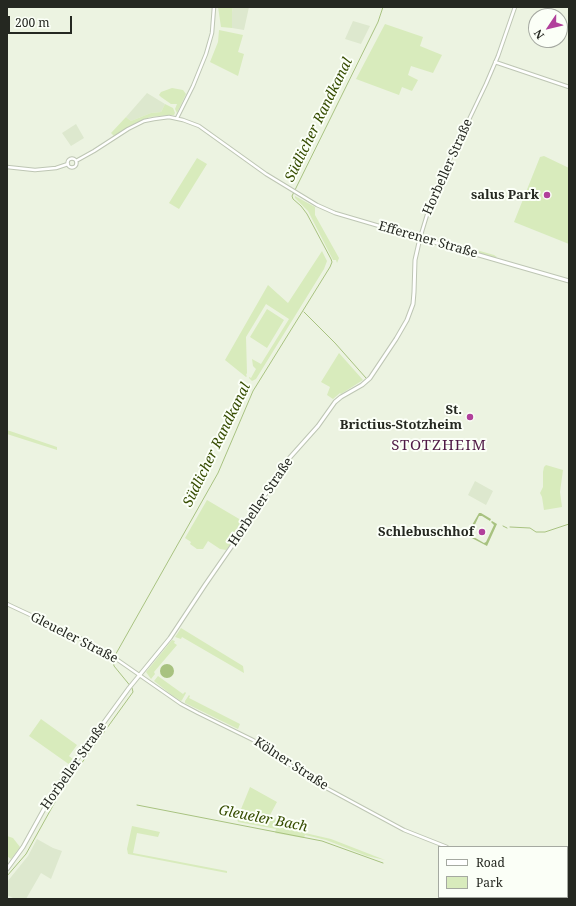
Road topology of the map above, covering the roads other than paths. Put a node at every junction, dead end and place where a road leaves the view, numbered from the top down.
1 (214, 7) edge
2 (514, 8) edge
3 (495, 62) junction
4 (569, 87) edge
5 (177, 118) junction
6 (76, 161) junction
7 (68, 164) junction
8 (7, 167) edge
9 (420, 238) junction
10 (569, 281) edge
11 (7, 604) edge
12 (140, 674) junction
13 (444, 846) edge
14 (7, 869) edge

1 - 5 street
2 - 3 street, Horbeller Straße
3 - 4 street
3 - 9 street, Horbeller Straße
5 - 6 street
5 - 9 street, Efferener Straße
6 - 7 street
6 - 7 street
7 - 8 street
9 - 10 main road, Efferener Straße
9 - 12 main road, Horbeller Straße
11 - 12 street, Gleueler Straße
12 - 13 street, Kölner Straße
12 - 14 main road, Horbeller Straße

